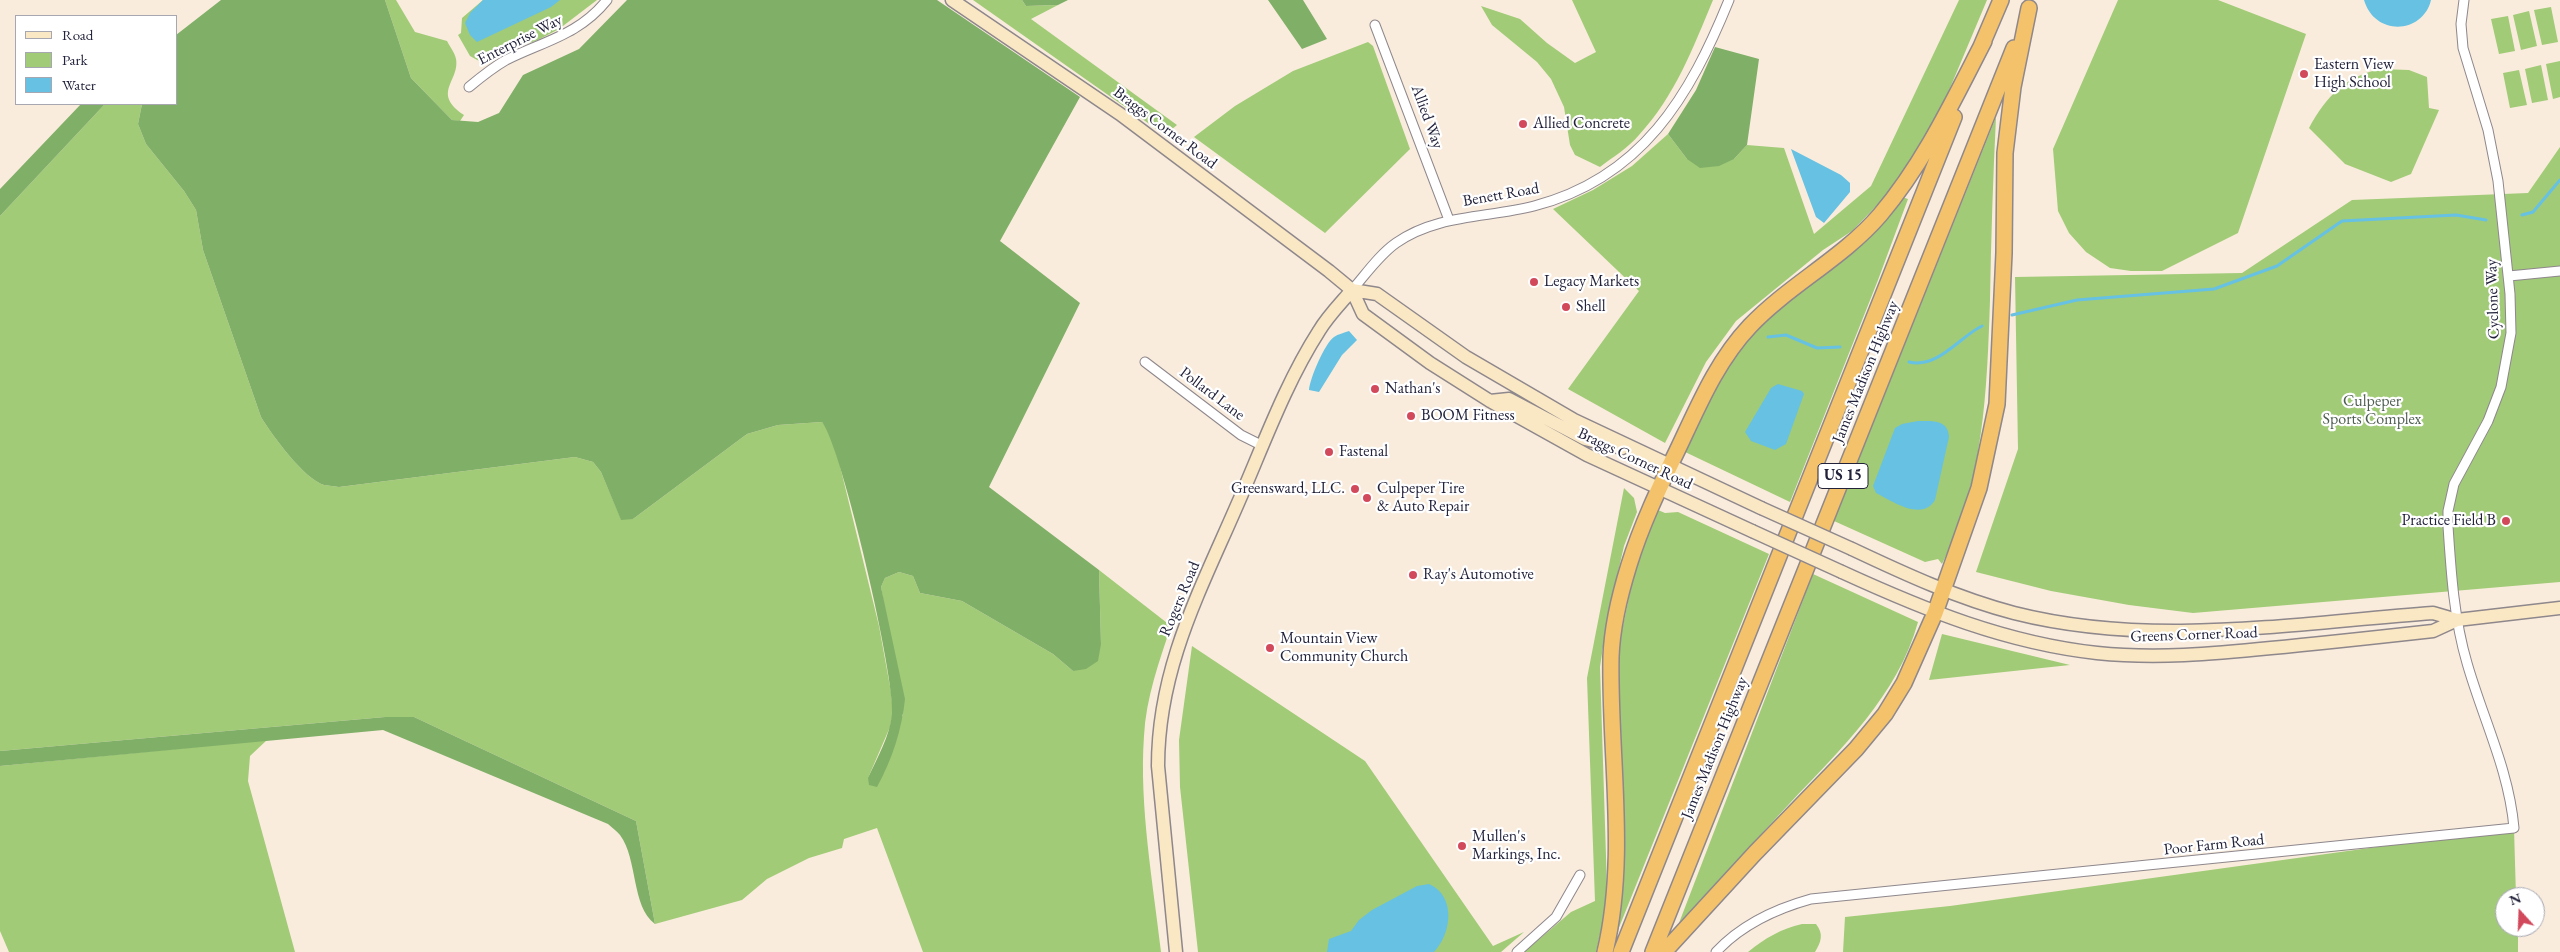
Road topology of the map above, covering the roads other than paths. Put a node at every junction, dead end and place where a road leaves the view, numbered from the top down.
1 (608, 0) edge
2 (952, 0) edge
3 (1729, 0) edge
4 (2001, 0) edge
5 (2464, 0) edge
6 (2031, 4) edge
7 (1375, 25) dead end
8 (1984, 41) junction
9 (469, 87) dead end
10 (1448, 220) junction
11 (2560, 271) edge
12 (2509, 276) junction
13 (1352, 290) junction
14 (1144, 362) dead end
15 (1490, 401) junction
16 (1263, 446) junction
17 (1640, 452) junction
18 (1670, 466) junction
19 (1659, 489) junction
20 (1943, 590) junction
21 (2560, 608) edge
22 (1935, 613) junction
23 (2457, 620) junction
24 (1580, 875) dead end
25 (1176, 952) edge
26 (1517, 952) edge
27 (1605, 952) edge
28 (1621, 952) edge
29 (1652, 952) edge
30 (1664, 952) edge
31 (1716, 952) edge

1 - 9 street, Enterprise Way
2 - 13 main road, Braggs Corner Road
3 - 10 street, Benett Road
4 - 8 highway, James Madison Highway / US 15
5 - 12 street, Cyclone Way
6 - 20 highway
6 - 29 highway, James Madison Highway / US 15
7 - 10 street, Allied Way
8 - 18 highway
8 - 28 highway, James Madison Highway / US 15
10 - 13 street, Benett Road
11 - 12 street
12 - 23 street, Cyclone Way
13 - 15 main road, Braggs Corner Road
13 - 16 main road, Rogers Road
13 - 17 main road, Braggs Corner Road
14 - 16 street, Pollard Lane
15 - 17 main road
15 - 19 main road, Braggs Corner Road
16 - 25 main road, Rogers Road
17 - 18 main road, Braggs Corner Road
18 - 19 highway
18 - 20 main road, Braggs Corner Road, bridge
19 - 22 main road, Braggs Corner Road, bridge
19 - 27 highway
20 - 22 highway
20 - 23 main road, Greens Corner Road
21 - 23 main road, Greens Corner Road
22 - 23 main road, Greens Corner Road
22 - 30 highway
23 - 31 street, Poor Farm Road
24 - 26 street

